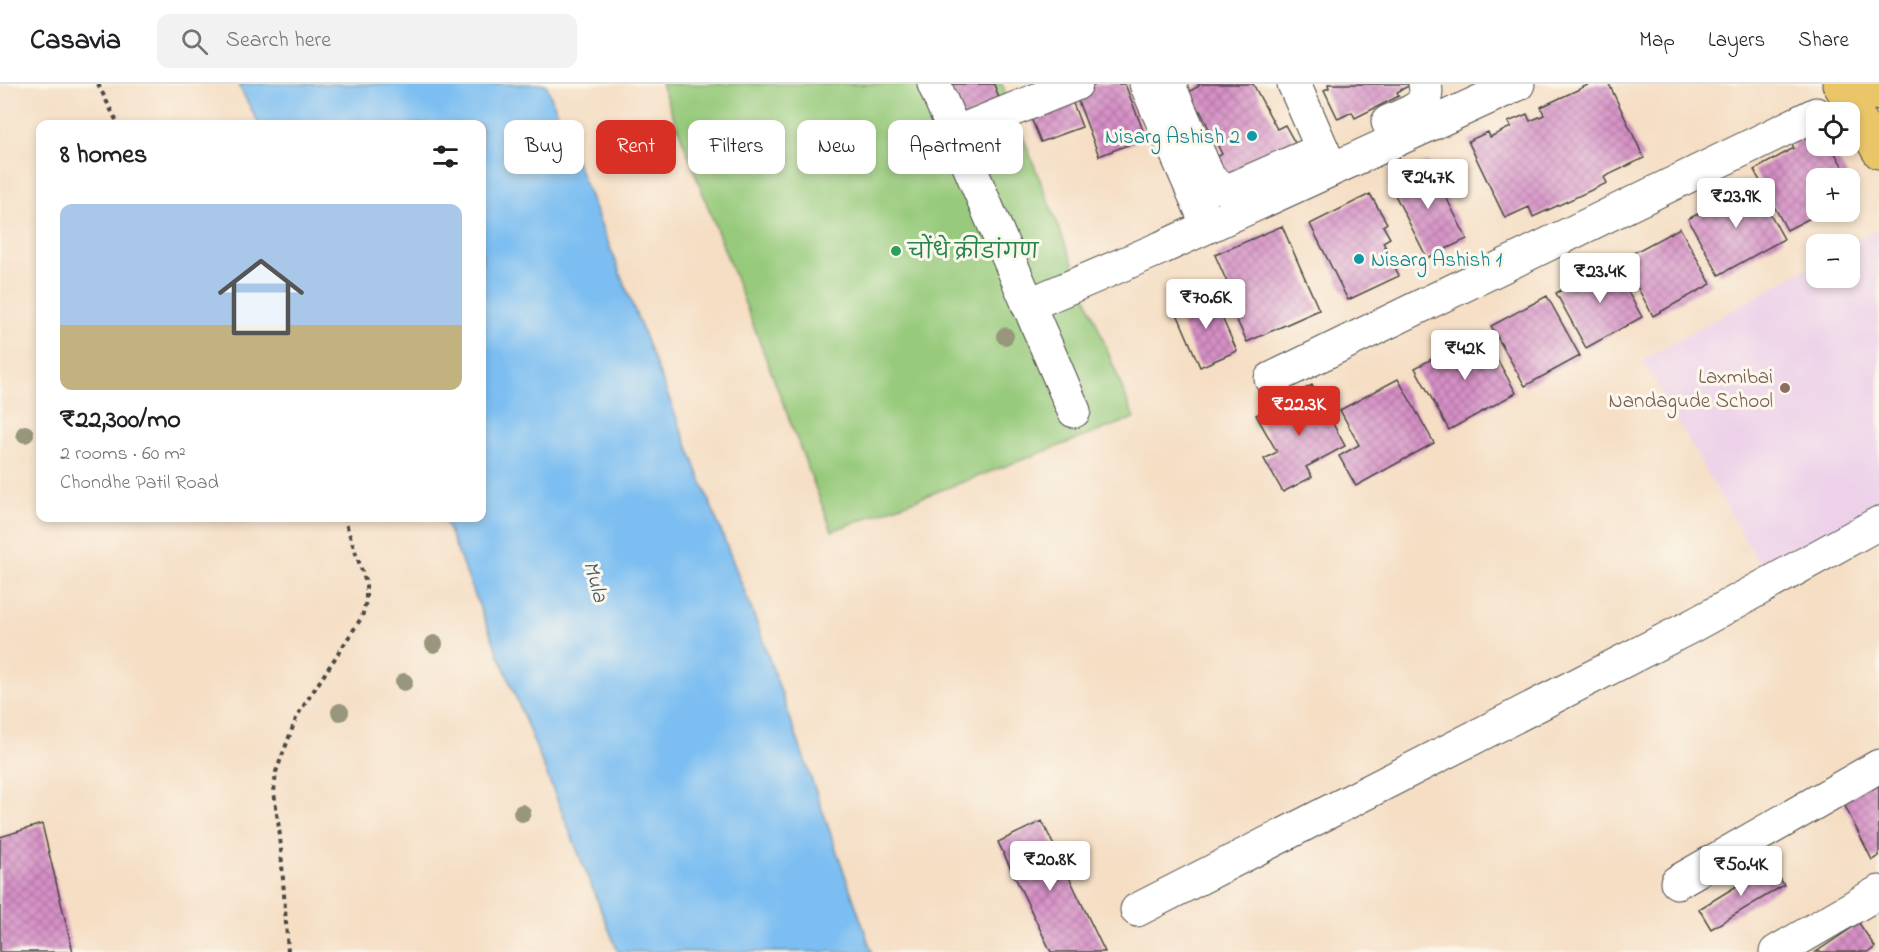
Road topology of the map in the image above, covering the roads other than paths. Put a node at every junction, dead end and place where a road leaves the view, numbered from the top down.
1 (934, 84) edge
2 (1146, 84) edge
3 (1171, 84) edge
4 (1294, 84) edge
5 (1425, 84) edge
6 (1518, 84) edge
7 (1068, 86) edge
8 (1846, 98) edge
9 (949, 120) edge
10 (986, 120) edge
11 (1375, 128) dead end
12 (1879, 152) edge
13 (1337, 156) junction
14 (972, 174) edge
15 (1208, 226) junction
16 (1028, 305) junction
17 (1271, 379) dead end
18 (1074, 411) dead end
19 (1879, 523) edge
20 (1879, 766) edge
21 (1677, 882) dead end
22 (1874, 905) edge
23 (1137, 910) dead end
24 (1776, 952) edge

1 - 9 street
2 - 15 street
3 - 13 street
4 - 13 street
5 - 11 street
6 - 13 street
7 - 10 street
8 - 12 main road
8 - 17 street
13 - 15 street
14 - 16 street
15 - 16 street
16 - 18 street
19 - 23 street
20 - 21 street
22 - 24 street

